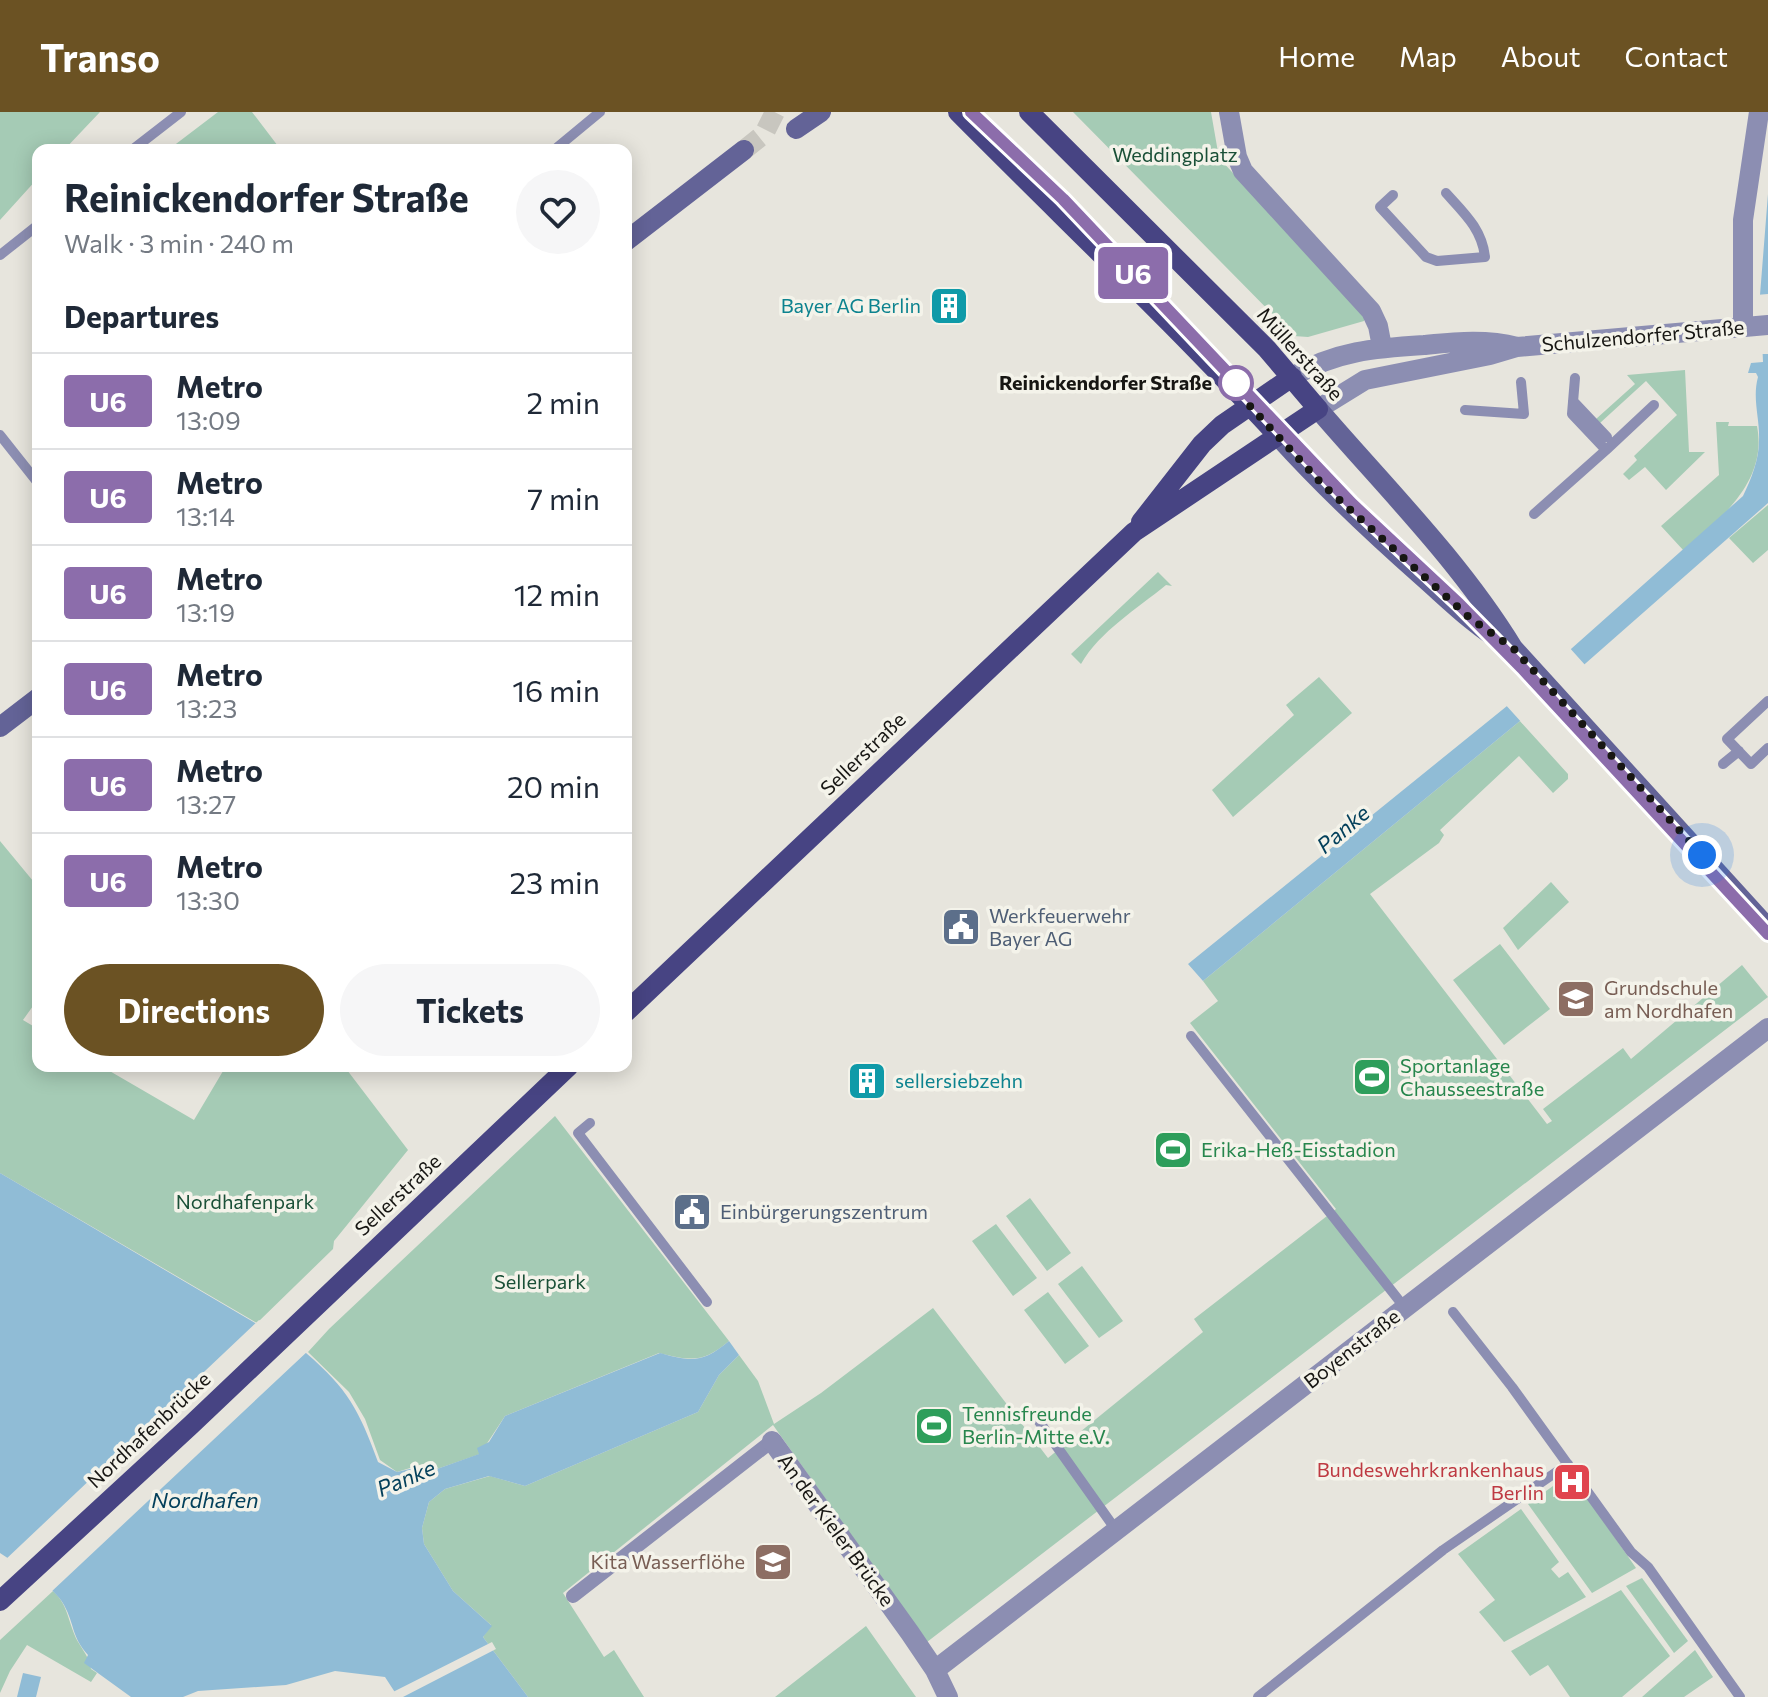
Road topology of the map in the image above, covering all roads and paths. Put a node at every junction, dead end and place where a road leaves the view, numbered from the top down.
1 (181, 112) edge
2 (600, 112) edge
3 (821, 112) edge
4 (958, 112) edge
5 (1029, 112) edge
6 (1229, 112) edge
7 (1759, 112) edge
8 (796, 129) dead end
9 (140, 144) edge
10 (561, 144) edge
11 (744, 150) tunnel mouth
12 (1446, 193) dead end
13 (1393, 195) dead end
14 (32, 230) edge
15 (632, 236) edge
16 (0, 255) edge
17 (1756, 326) edge
18 (1382, 347) junction
19 (1517, 347) junction
20 (1292, 377) junction
21 (1575, 378) dead end
22 (1521, 382) dead end
23 (1573, 401) junction
24 (1654, 405) dead end
25 (1251, 406) junction
26 (1318, 409) junction
27 (1465, 410) dead end
28 (0, 435) edge
29 (1278, 436) junction
30 (1607, 437) dead end
31 (1606, 450) junction
32 (32, 475) edge
33 (1534, 514) dead end
34 (1134, 532) junction
35 (1513, 648) junction
36 (1768, 701) edge
37 (32, 703) edge
38 (0, 727) edge
39 (1768, 748) edge
40 (1739, 751) junction
41 (1723, 764) dead end
42 (1768, 928) edge
43 (632, 1006) edge
44 (1768, 1028) edge
45 (1191, 1036) dead end
46 (563, 1072) edge
47 (590, 1123) dead end
48 (329, 1293) joint
49 (707, 1302) dead end
50 (1405, 1308) junction
51 (1453, 1312) dead end
52 (1038, 1420) dead end
53 (772, 1441) joint
54 (1568, 1464) junction
55 (1116, 1530) junction
56 (573, 1596) dead end
57 (0, 1601) edge
58 (935, 1670) junction
59 (1734, 1694) edge
60 (948, 1697) edge
61 (1258, 1697) edge

1 - 9 lane
2 - 10 lane
3 - 8 main road
4 - 25 main road, Müllerstraße
5 - 20 main road, Müllerstraße
6 - 18 street
7 - 17 street
11 - 15 main road
12 - 13 lane
14 - 16 lane
17 - 19 street, Schulzendorfer Straße
18 - 19 street, Schulzendorfer Straße
18 - 20 street, Schulzendorfer Straße
19 - 26 street, Schulzendorfer Straße
20 - 25 main road, Sellerstraße
20 - 26 main road, Müllerstraße
21 - 23 lane
22 - 27 lane
23 - 30 lane
23 - 31 lane
24 - 31 lane
25 - 29 main road, Müllerstraße
25 - 34 main road, Sellerstraße
26 - 29 main road, Sellerstraße
26 - 35 main road, Müllerstraße
28 - 32 lane
29 - 34 main road, Sellerstraße
29 - 35 main road, Müllerstraße
31 - 33 lane
34 - 43 main road, Sellerstraße
35 - 42 main road, Müllerstraße
36 - 40 lane
37 - 38 main road
39 - 40 lane
40 - 41 lane
44 - 50 street, Boyenstraße
45 - 50 lane
46 - 48 main road, Sellerstraße
47 - 49 lane
48 - 57 main road, Nordhafenbrücke
50 - 55 street, Boyenstraße
51 - 54 lane
52 - 55 lane
53 - 56 street, An der Kieler Brücke
53 - 58 street, An der Kieler Brücke
54 - 59 lane
54 - 61 lane
55 - 58 street, Boyenstraße
58 - 60 street, An der Kieler Brücke

